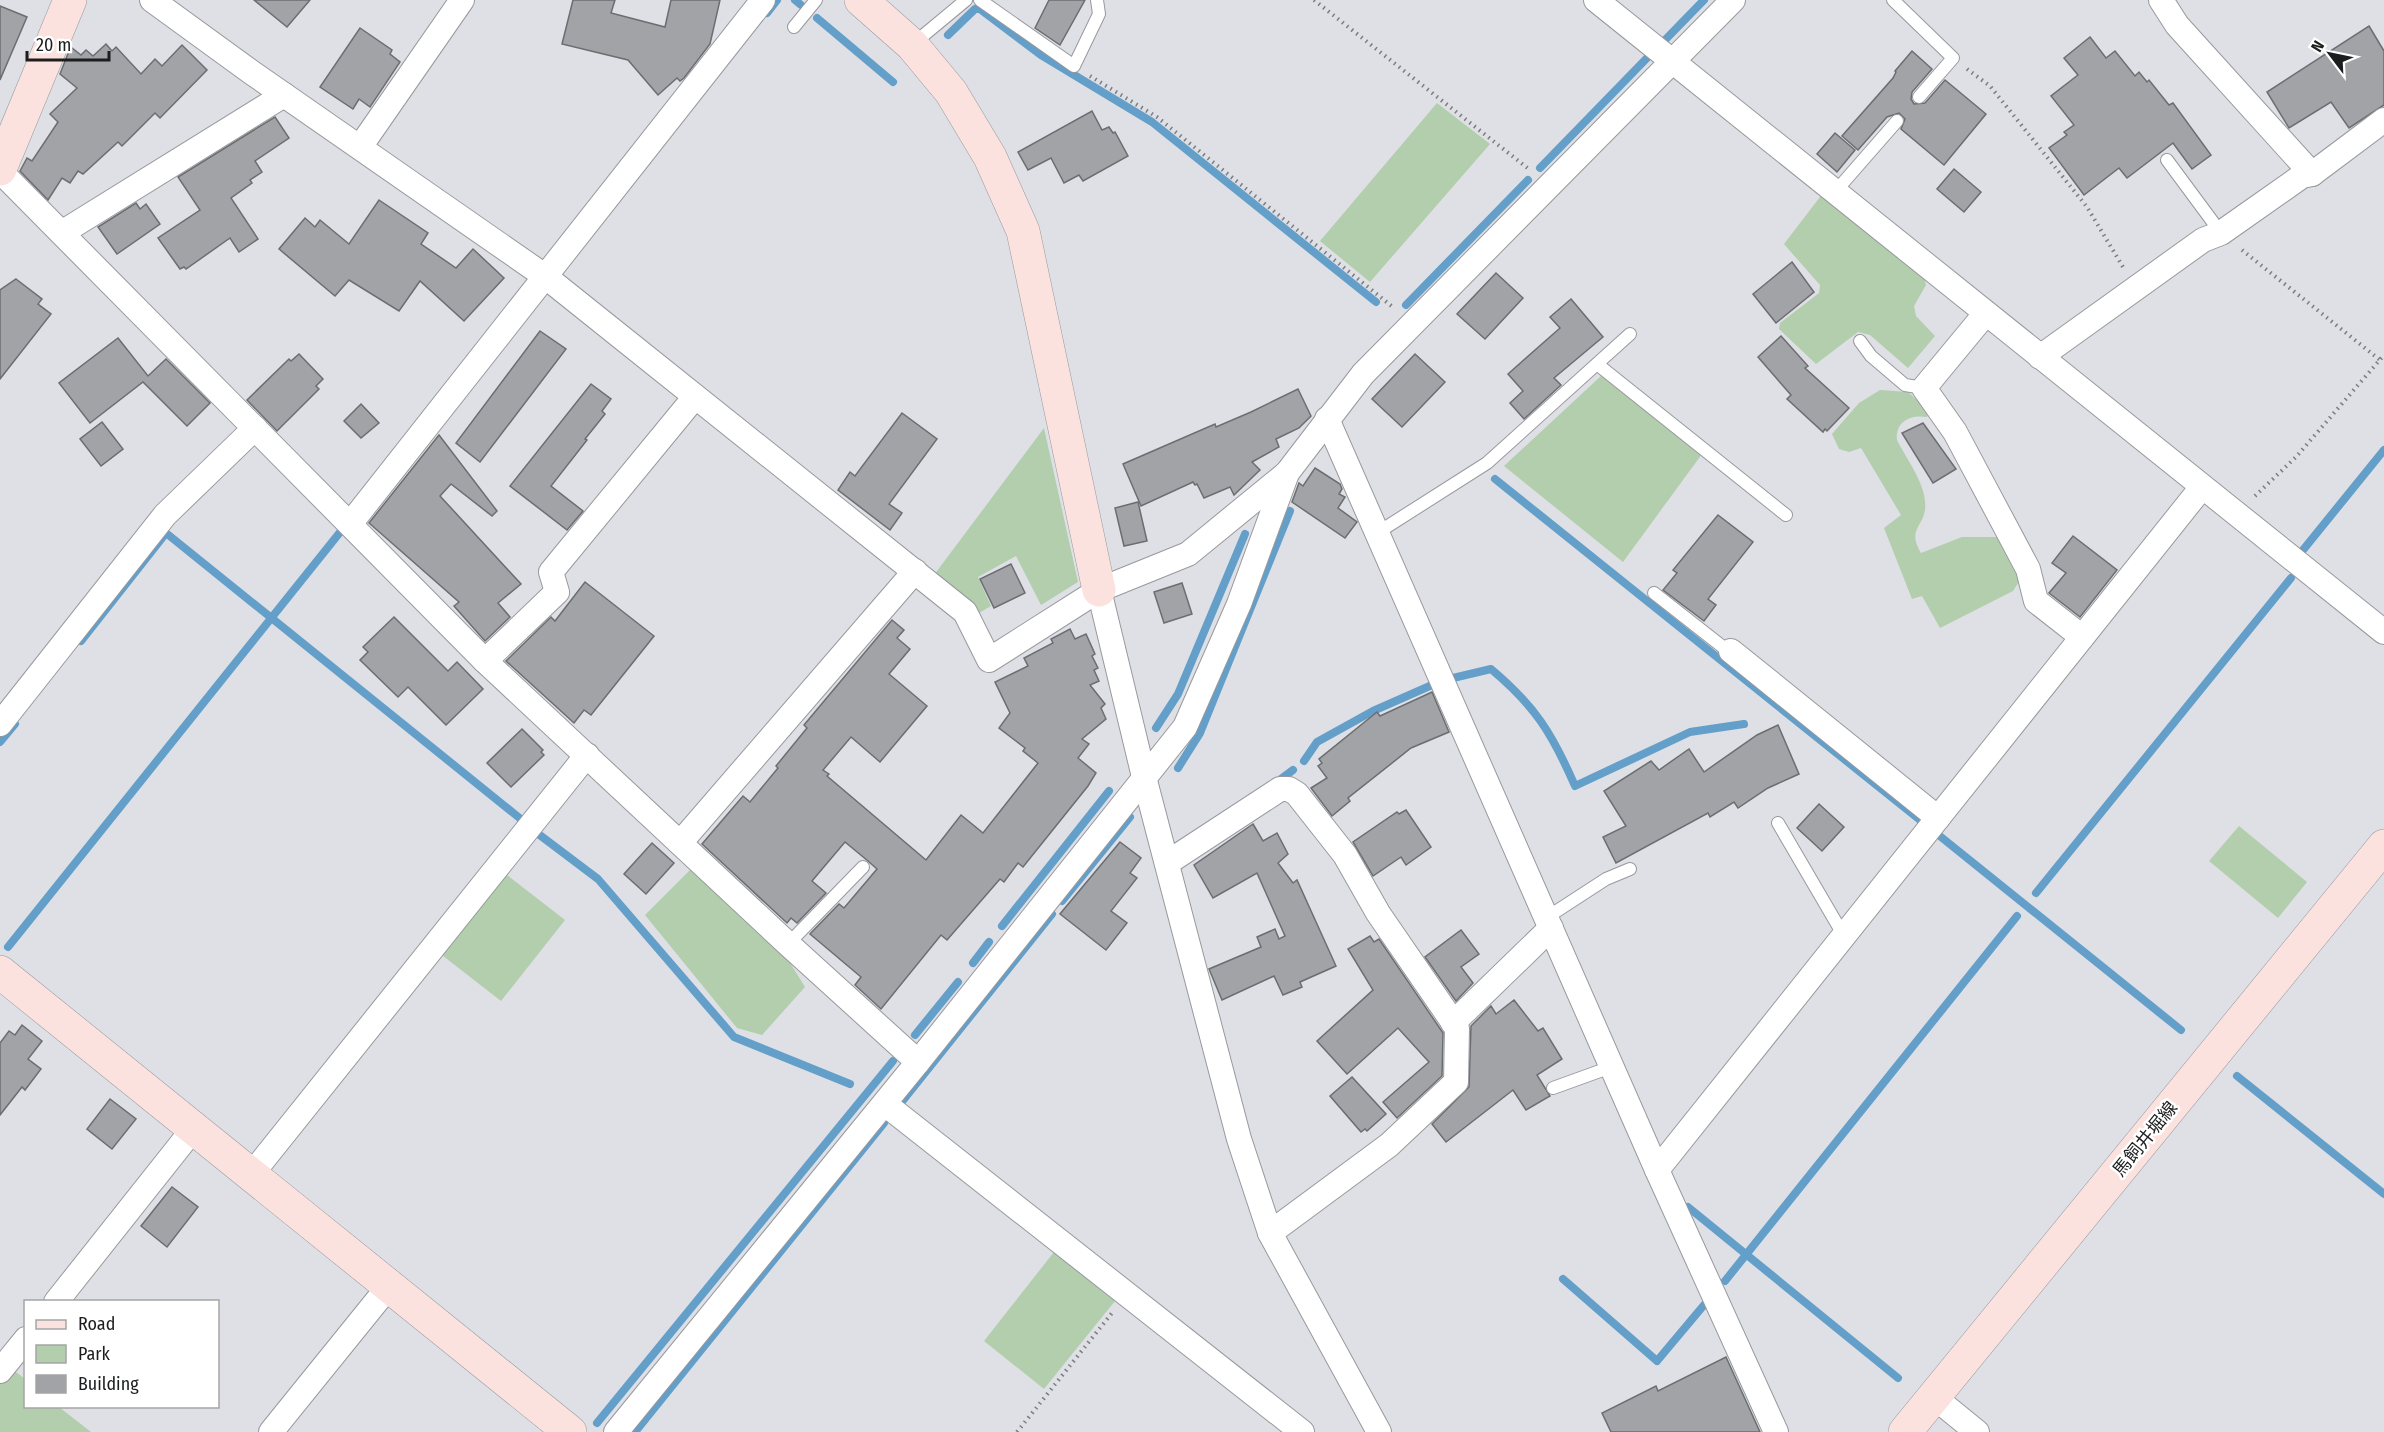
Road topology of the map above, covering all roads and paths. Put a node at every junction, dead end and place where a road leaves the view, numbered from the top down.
1 (70, 0) edge
2 (153, 0) edge
3 (462, 0) edge
4 (763, 0) edge
5 (816, 0) edge
6 (861, 0) edge
7 (966, 0) edge
8 (980, 0) edge
9 (1097, 0) edge
10 (1314, 0) edge
11 (1596, 0) edge
12 (1733, 0) edge
13 (1893, 0) edge
14 (2161, 0) edge
15 (794, 27) dead end
16 (912, 45) junction
17 (1953, 58) junction
18 (1672, 62) junction
19 (1074, 66) junction
20 (284, 95) junction
21 (1919, 97) dead end
22 (2384, 120) edge
23 (1897, 121) dead end
24 (360, 147) junction
25 (2167, 160) dead end
26 (0, 170) edge
27 (2312, 174) junction
28 (1548, 186) junction
29 (1835, 192) junction
30 (63, 232) junction
31 (2221, 233) junction
32 (546, 277) junction
33 (2136, 288) junction
34 (1986, 313) junction
35 (1413, 323) junction
36 (1630, 334) dead end
37 (1860, 341) dead end
38 (2384, 355) edge
39 (2040, 357) junction
40 (2380, 360) junction
41 (1597, 364) junction
42 (1924, 388) junction
43 (694, 398) junction
44 (1327, 419) junction
45 (255, 428) junction
46 (1287, 472) junction
47 (2202, 487) junction
48 (2236, 514) junction
49 (1786, 515) dead end
50 (350, 524) junction
51 (1377, 533) junction
52 (915, 571) junction
53 (1099, 590) junction
54 (1654, 593) dead end
55 (2384, 632) edge
56 (2082, 637) junction
57 (1731, 651) joint
58 (485, 661) junction
59 (4, 710) edge
60 (587, 755) junction
61 (1144, 777) junction
62 (1938, 818) junction
63 (1778, 823) dead end
64 (680, 843) junction
65 (2384, 846) edge
66 (1167, 863) junction
67 (863, 867) dead end
68 (1630, 869) dead end
69 (1548, 923) junction
70 (1844, 936) junction
71 (788, 944) junction
72 (0, 972) edge
73 (1454, 1023) junction
74 (918, 1062) junction
75 (1611, 1066) junction
76 (1553, 1088) dead end
77 (885, 1104) junction
78 (194, 1128) junction
79 (1657, 1170) junction
80 (251, 1175) junction
81 (1270, 1233) junction
82 (389, 1286) junction
83 (1127, 1294) junction
84 (58, 1300) edge
85 (24, 1341) edge
86 (0, 1371) edge
87 (1934, 1397) junction
88 (271, 1432) edge
89 (570, 1432) edge
90 (616, 1432) edge
91 (1017, 1432) edge
92 (1302, 1432) edge
93 (1379, 1432) edge
94 (1776, 1432) edge
95 (1905, 1432) edge
96 (1977, 1432) edge

1 - 26 street
2 - 20 street
3 - 24 street
4 - 32 street
5 - 15 lane
6 - 16 street
7 - 16 lane
8 - 19 lane
9 - 19 lane
10 - 28 path
11 - 18 street
12 - 18 street
13 - 17 lane
14 - 27 street
16 - 53 street
17 - 21 lane
17 - 33 path
18 - 28 street
18 - 29 street
19 - 35 path
20 - 24 street
20 - 30 street
22 - 27 street
23 - 29 lane
24 - 32 street
25 - 31 lane
26 - 30 street
27 - 31 street
28 - 35 street
29 - 34 street
30 - 45 street
31 - 33 street
31 - 40 path
32 - 43 street
32 - 50 street
33 - 39 street
34 - 39 street
34 - 42 street
35 - 44 street
36 - 41 lane
37 - 42 lane
38 - 40 path
39 - 47 street
40 - 48 path
41 - 49 lane
41 - 51 lane
42 - 56 street
43 - 52 street
43 - 58 street
44 - 46 street
44 - 51 street
45 - 50 street
45 - 59 street
46 - 53 street
46 - 61 street
47 - 48 street
47 - 56 street
48 - 55 street
50 - 58 street
51 - 69 street
52 - 53 street
52 - 64 street
53 - 61 street
54 - 57 lane
56 - 62 street
57 - 62 street
58 - 60 street
60 - 64 street
60 - 80 street
61 - 66 street
61 - 74 street
62 - 70 street
63 - 70 lane
64 - 71 street
65 - 87 street, 馬飼井堀線
66 - 73 street
66 - 81 street
67 - 71 lane
68 - 69 lane
69 - 73 street
69 - 75 street
70 - 79 street
71 - 74 street
72 - 78 street
73 - 81 street
74 - 77 street
75 - 76 lane
75 - 79 street
77 - 83 street
77 - 90 street
78 - 80 street
78 - 84 street
79 - 94 street
80 - 82 street
81 - 93 street
82 - 88 street
82 - 89 street
83 - 91 path
83 - 92 street
85 - 86 street
87 - 95 street, 馬飼井堀線
87 - 96 street

